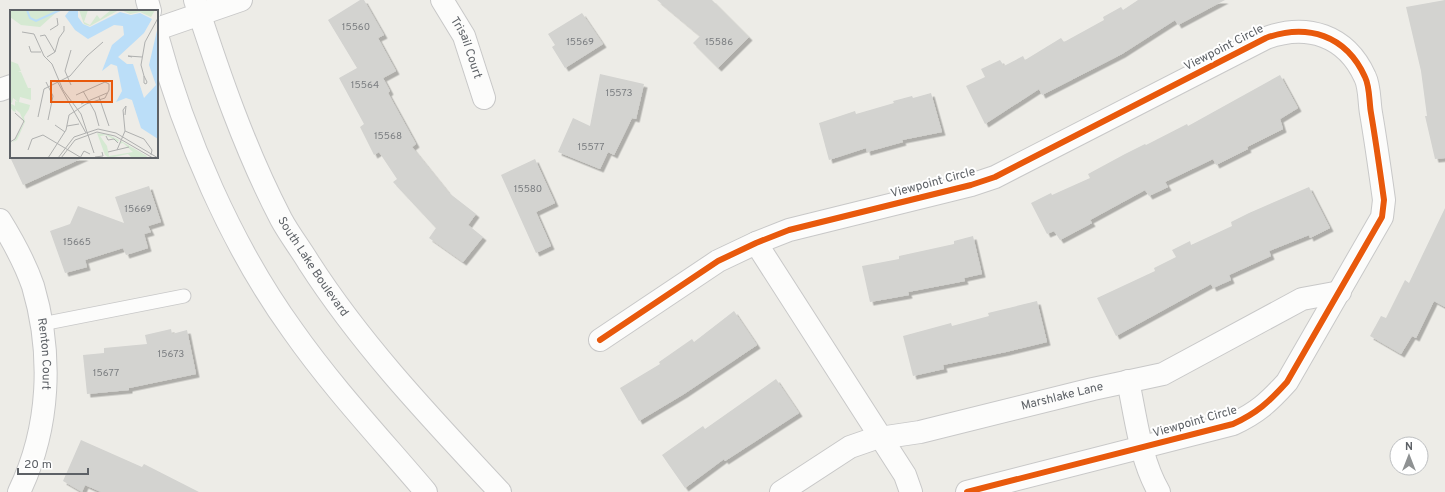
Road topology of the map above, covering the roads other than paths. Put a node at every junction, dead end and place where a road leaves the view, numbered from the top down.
1 (147, 0) edge
2 (241, 0) edge
3 (442, 0) edge
4 (197, 7) edge
5 (150, 10) edge
6 (158, 28) edge
7 (158, 39) edge
8 (10, 86) edge
9 (0, 90) edge
10 (484, 98) dead end
11 (0, 220) edge
12 (756, 243) junction
13 (1340, 292) junction
14 (184, 296) dead end
15 (42, 324) junction
16 (600, 340) dead end
17 (1128, 381) junction
18 (882, 437) junction
19 (1142, 448) junction
20 (19, 492) edge
21 (426, 492) edge
22 (500, 492) edge
23 (781, 492) edge
24 (911, 492) edge
25 (967, 492) edge
26 (1158, 492) edge

1 - 5 street
2 - 4 street
3 - 10 street, Trisail Court
4 - 6 street
4 - 22 street, South Lake Boulevard
7 - 21 street
8 - 9 street
11 - 15 street, Renton Court
12 - 13 street, Viewpoint Circle
12 - 16 street, Viewpoint Circle
12 - 18 street
13 - 17 street, Marshlake Lane
13 - 19 street, Viewpoint Circle
14 - 15 lane
15 - 20 street, Renton Court
17 - 18 street, Marshlake Lane
17 - 19 street
18 - 23 street, Marshlake Lane
18 - 24 street
19 - 25 street, Viewpoint Circle
19 - 26 street

